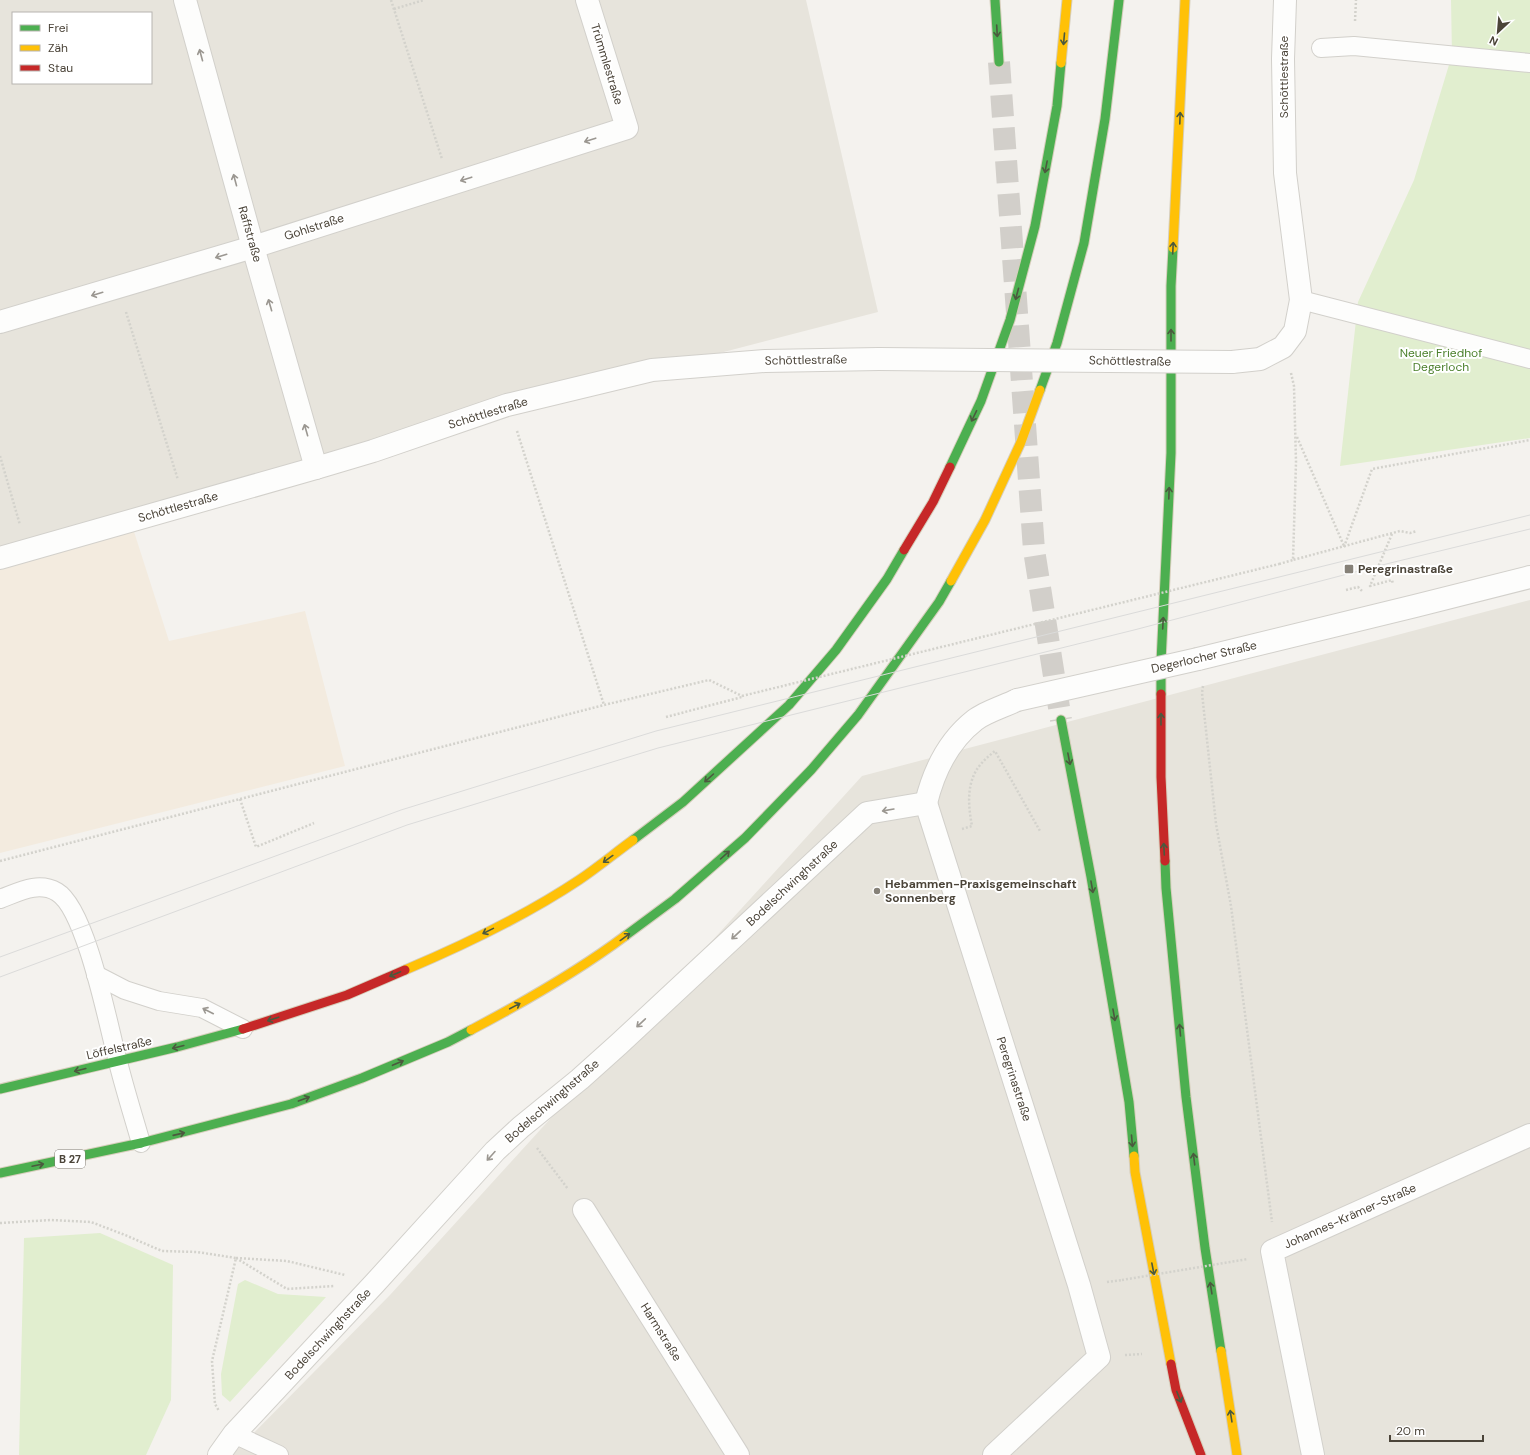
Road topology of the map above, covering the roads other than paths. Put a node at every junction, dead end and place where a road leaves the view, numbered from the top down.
1 (186, 0) edge
2 (587, 0) edge
3 (995, 0) edge
4 (1067, 0) edge
5 (1119, 0) edge
6 (1185, 0) edge
7 (1285, 0) edge
8 (1321, 48) dead end
9 (999, 62) tunnel mouth
10 (1530, 63) edge
11 (627, 128) joint
12 (253, 247) junction
13 (1301, 300) junction
14 (0, 322) edge
15 (1530, 359) edge
16 (316, 468) junction
17 (0, 558) edge
18 (1530, 577) edge
19 (1061, 720) tunnel mouth
20 (926, 803) junction
21 (0, 899) edge
22 (96, 975) junction
23 (243, 1029) junction
24 (118, 1060) junction
25 (0, 1089) edge
26 (1530, 1135) edge
27 (141, 1143) junction
28 (0, 1173) edge
29 (584, 1210) dead end
30 (234, 1434) junction
31 (219, 1455) edge
32 (279, 1455) edge
33 (738, 1455) edge
34 (994, 1455) edge
35 (1201, 1455) edge
36 (1237, 1455) edge
37 (1313, 1455) edge

12 -> 1 street, Raffstraße
2 - 11 street, Trümmlestraße
3 -> 9 main road
4 -> 23 main road, Löffelstraße
27 -> 5 main road
36 -> 6 main road
7 - 13 street, Schöttlestraße
8 - 10 lane
11 -> 12 street, Gohlstraße
12 -> 14 street, Gohlstraße
16 -> 12 street, Raffstraße
13 - 15 lane
13 - 16 street, Schöttlestraße, bridge
16 - 17 street, Schöttlestraße
18 - 20 street, Degerlocher Straße, bridge
19 -> 35 main road
20 -> 30 street, Bodelschwinghstraße
20 - 34 street, Peregrinastraße
21 - 22 lane
23 -> 22 lane
22 - 24 lane
23 -> 24 main road, Löffelstraße
24 -> 25 main road, Löffelstraße
24 - 27 lane
26 - 37 street, Johannes-Krämer-Straße
28 -> 27 main road, B 27
29 - 33 street, Harmstraße
30 - 31 street, Bodelschwinghstraße
30 - 32 lane

